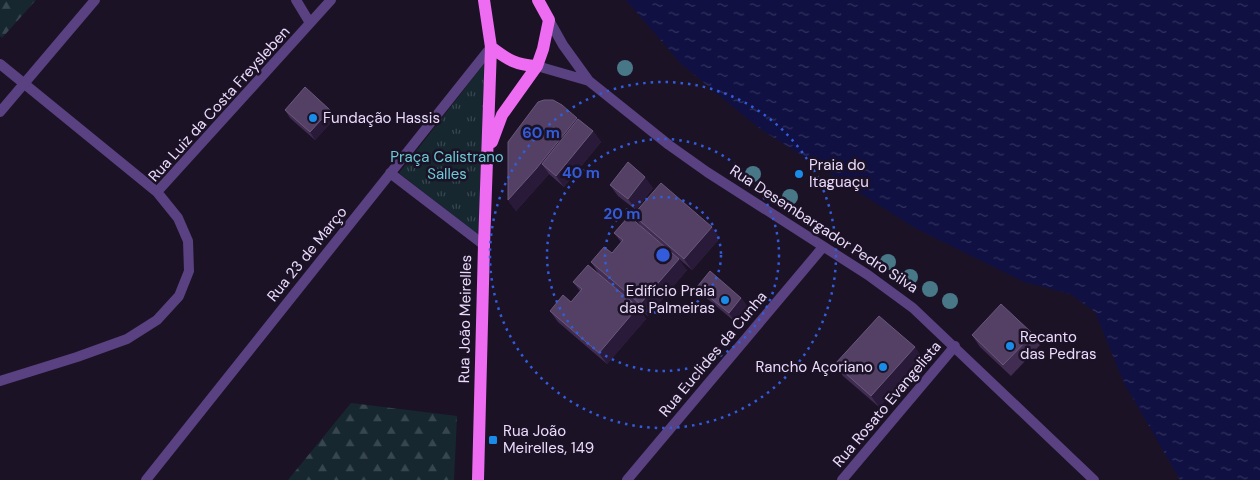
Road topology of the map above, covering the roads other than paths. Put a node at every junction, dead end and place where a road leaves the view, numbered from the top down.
1 (95, 0) edge
2 (296, 0) edge
3 (331, 0) edge
4 (538, 0) edge
5 (486, 1) edge
6 (549, 20) junction
7 (310, 23) junction
8 (491, 47) junction
9 (0, 64) edge
10 (537, 66) junction
11 (589, 81) junction
12 (24, 84) junction
13 (0, 112) edge
14 (487, 159) junction
15 (390, 173) junction
16 (157, 192) junction
17 (484, 245) junction
18 (823, 247) junction
19 (955, 346) junction
20 (0, 381) edge
21 (146, 480) edge
22 (478, 480) edge
23 (627, 480) edge
24 (842, 480) edge
25 (1094, 480) edge

1 - 12 street
2 - 7 street
3 - 7 street, Rua Luiz da Costa Freysleben
4 - 6 main road, Rua Desembargador Pedro Silva
5 - 8 main road
6 - 10 main road
6 - 11 street, Rua Desembargador Pedro Silva
7 - 16 street, Rua Luiz da Costa Freysleben
8 - 10 main road
8 - 14 main road, Rua João Meirelles
8 - 15 street, Rua 23 de Março
9 - 12 street
10 - 11 street, Rua Desembargador Pedro Silva
10 - 14 main road, Rua João Meirelles
11 - 18 street, Rua Desembargador Pedro Silva
12 - 13 street
12 - 16 street
14 - 17 main road, Rua João Meirelles
15 - 17 street
15 - 21 street, Rua 23 de Março
16 - 20 street, Rua Luiz da Costa Freysleben
17 - 22 main road, Rua João Meirelles
18 - 19 street, Rua Desembargador Pedro Silva
18 - 23 street, Rua Euclides da Cunha
19 - 24 street, Rua Rosato Evangelista
19 - 25 street, Rua Desembargador Pedro Silva

